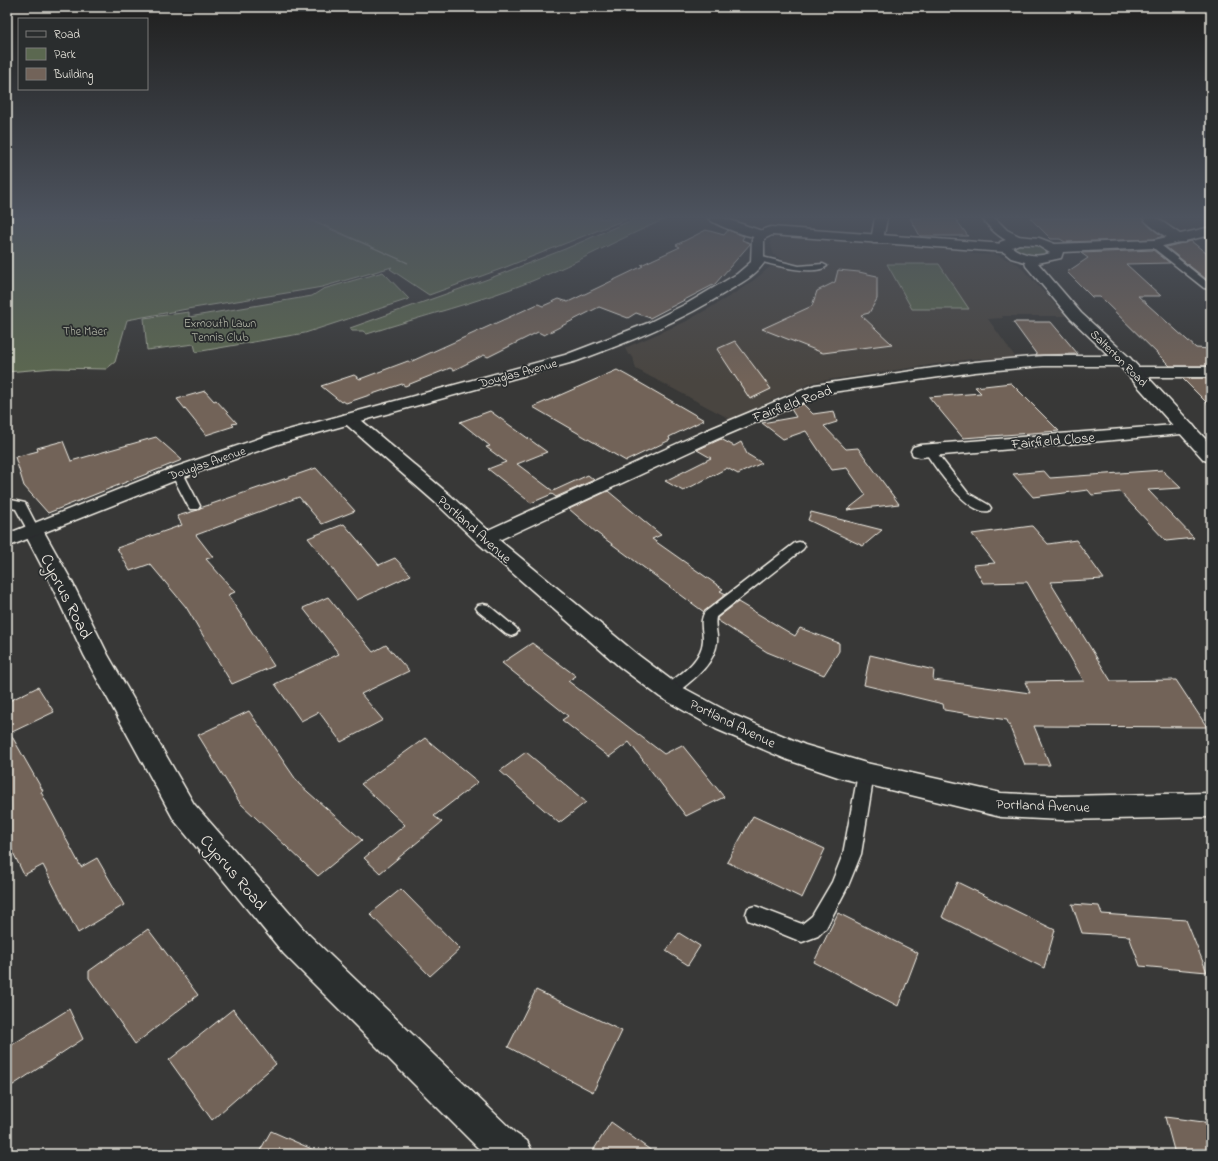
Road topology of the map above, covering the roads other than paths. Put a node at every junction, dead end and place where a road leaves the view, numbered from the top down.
1 (747, 272) edge
2 (1039, 272) edge
3 (1190, 272) edge
4 (1211, 287) edge
5 (1129, 367) junction
6 (1211, 372) edge
7 (349, 418) junction
8 (1187, 429) junction
9 (924, 450) joint
10 (1211, 456) edge
11 (177, 473) junction
12 (7, 504) edge
13 (194, 506) dead end
14 (985, 508) dead end
15 (20, 535) edge
16 (485, 539) junction
17 (799, 546) dead end
18 (483, 608) dead end
19 (511, 631) dead end
20 (669, 691) junction
21 (866, 774) junction
22 (1211, 805) edge
23 (755, 914) dead end
24 (504, 1151) edge

1 - 7 street, Douglas Avenue
2 - 5 street, Salterton Road
3 - 4 lane
5 - 6 street, Fairfield Road
5 - 8 street, Salterton Road
5 - 16 street, Fairfield Road
7 - 11 street, Douglas Avenue
7 - 16 street, Portland Avenue
8 - 9 street, Fairfield Close
8 - 10 street, Salterton Road
9 - 14 lane
11 - 13 lane
11 - 15 street, Douglas Avenue
12 - 15 lane
15 - 24 street, Cyprus Road
16 - 20 street, Portland Avenue
17 - 20 lane
18 - 19 lane
20 - 21 street, Portland Avenue
21 - 22 street, Portland Avenue
21 - 23 lane

